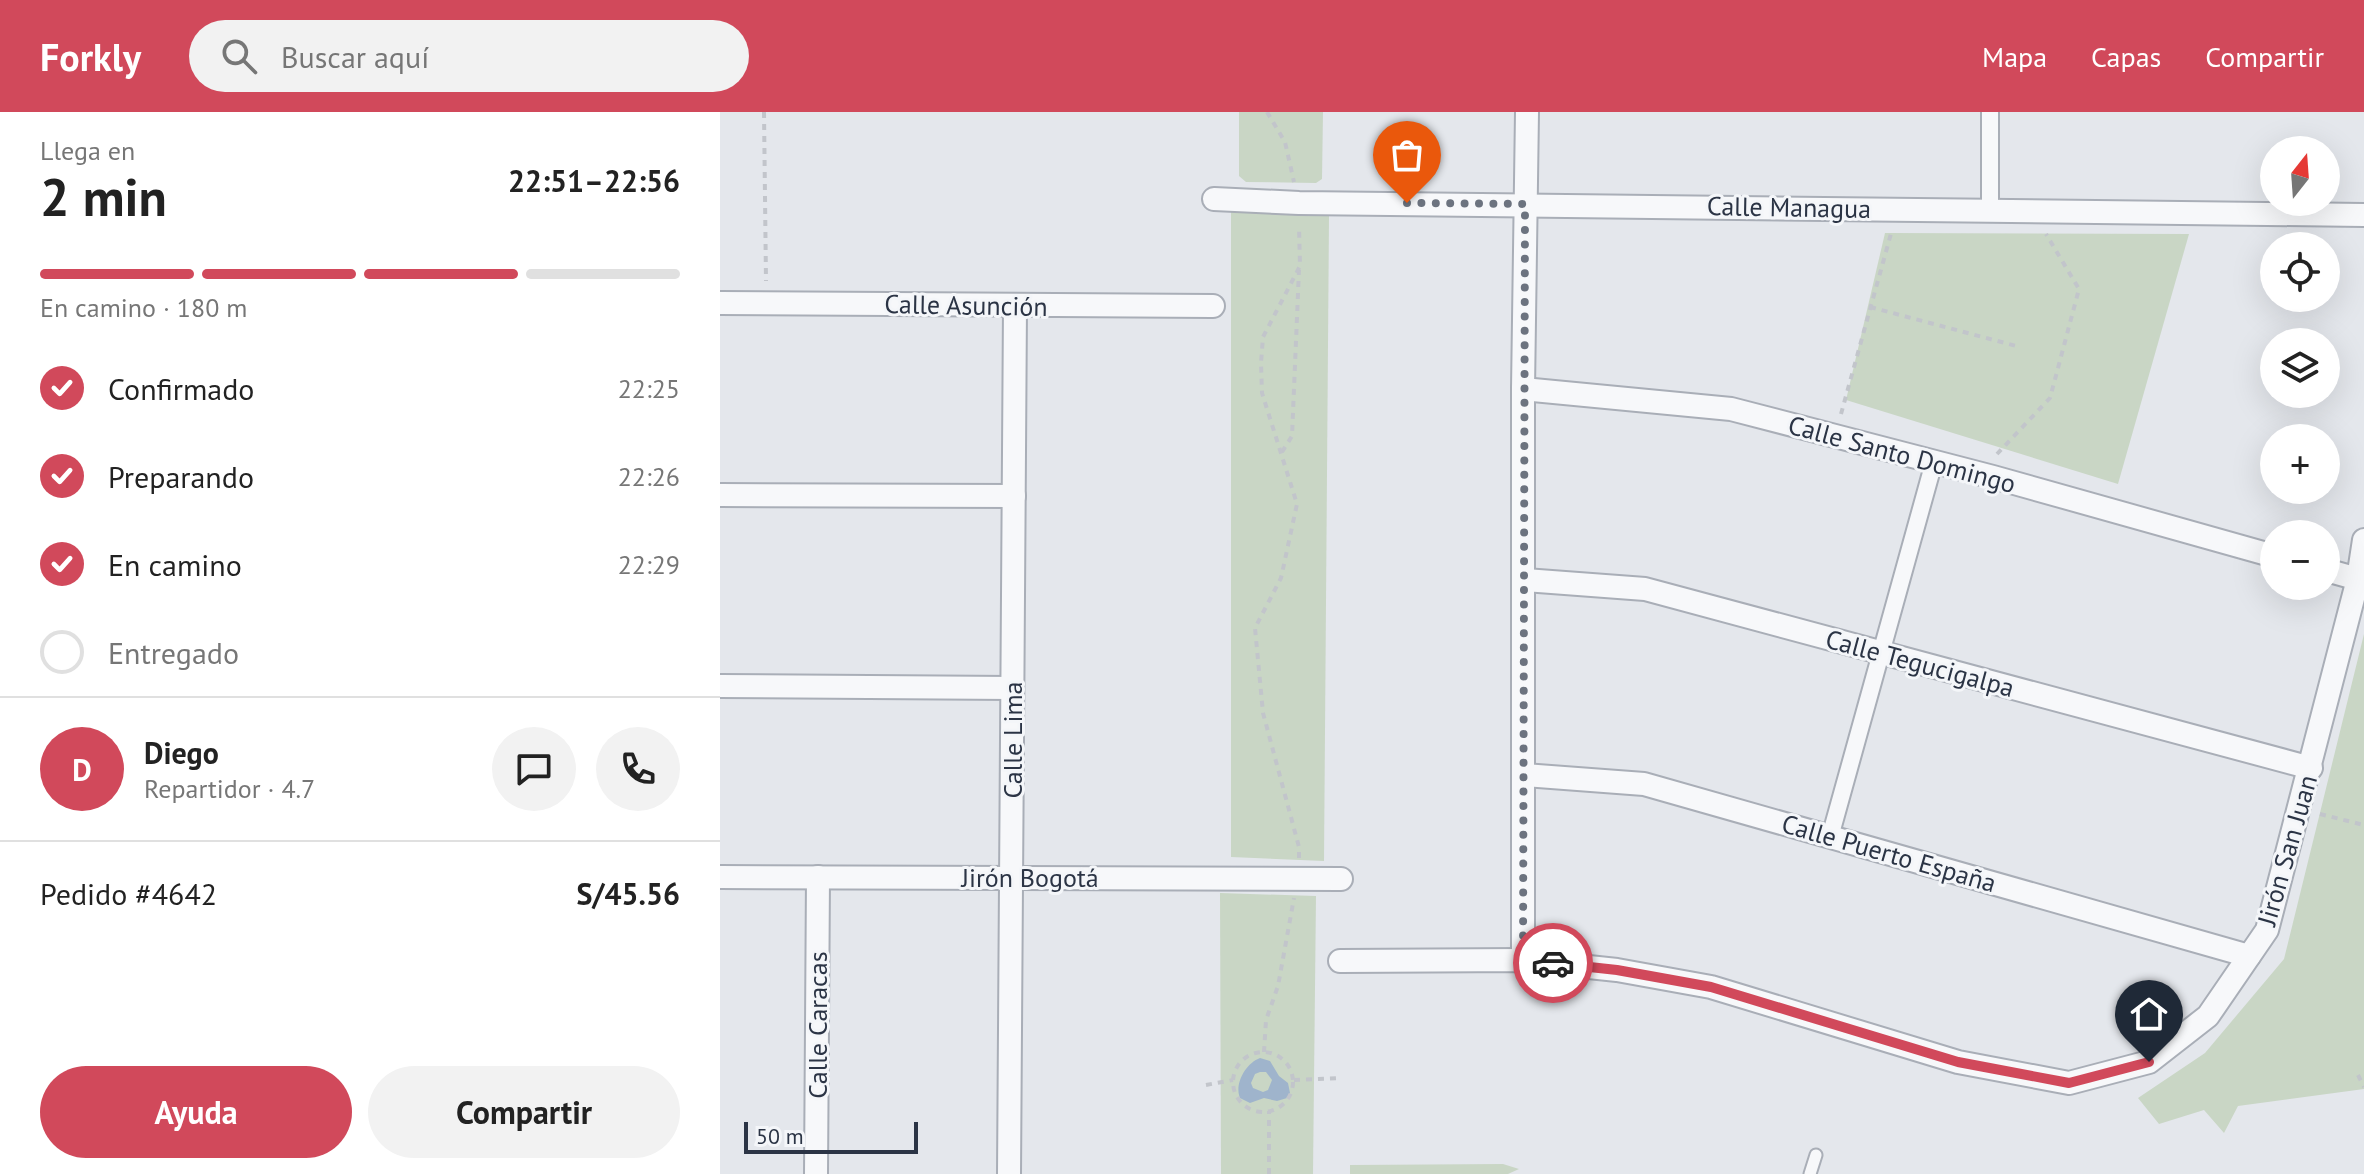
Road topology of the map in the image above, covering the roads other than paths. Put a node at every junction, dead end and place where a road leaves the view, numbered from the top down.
1 (1527, 112) edge
2 (1990, 112) edge
3 (1214, 199) dead end
4 (1525, 204) junction
5 (1990, 209) junction
6 (2364, 215) edge
7 (720, 303) edge
8 (1213, 306) dead end
9 (1015, 307) junction
10 (1523, 389) junction
11 (1934, 462) junction
12 (720, 495) edge
13 (1014, 496) junction
14 (2364, 540) edge
15 (2260, 552) edge
16 (2340, 574) edge
17 (2358, 579) junction
18 (1525, 580) junction
19 (1882, 653) junction
20 (720, 686) edge
21 (1012, 688) junction
22 (2311, 768) junction
23 (1524, 775) junction
24 (1830, 837) junction
25 (720, 877) edge
26 (818, 877) junction
27 (1011, 877) junction
28 (1341, 879) dead end
29 (2249, 956) junction
30 (1523, 960) junction
31 (1340, 961) dead end
32 (1816, 1155) dead end
33 (816, 1174) edge
34 (1009, 1174) edge
35 (1810, 1174) edge

1 - 4 street
2 - 5 street
3 - 4 street, Calle Managua
4 - 5 street, Calle Managua
4 - 10 street
5 - 6 street, Calle Managua
7 - 9 street, Calle Asunción
8 - 9 street, Calle Asunción
9 - 13 street, Calle Lima
10 - 11 street, Calle Santo Domingo
10 - 18 street
11 - 15 street, Calle Santo Domingo
11 - 19 street
12 - 13 street
13 - 21 street, Calle Lima
14 - 17 street, Jirón San Juan
16 - 17 street
17 - 22 street, Jirón San Juan
18 - 19 street, Calle Tegucigalpa
18 - 23 street
19 - 22 street, Calle Tegucigalpa
19 - 24 street
20 - 21 street
21 - 27 street, Calle Lima
22 - 29 street, Jirón San Juan
23 - 24 street, Calle Puerto España
23 - 30 street
24 - 29 street, Calle Puerto España
25 - 26 street, Jirón Bogotá
26 - 27 street, Jirón Bogotá
26 - 33 street, Calle Caracas
27 - 28 street, Jirón Bogotá
27 - 34 street, Calle Lima
29 - 30 street, Jirón San Juan
30 - 31 street, Jirón San Juan
32 - 35 lane

